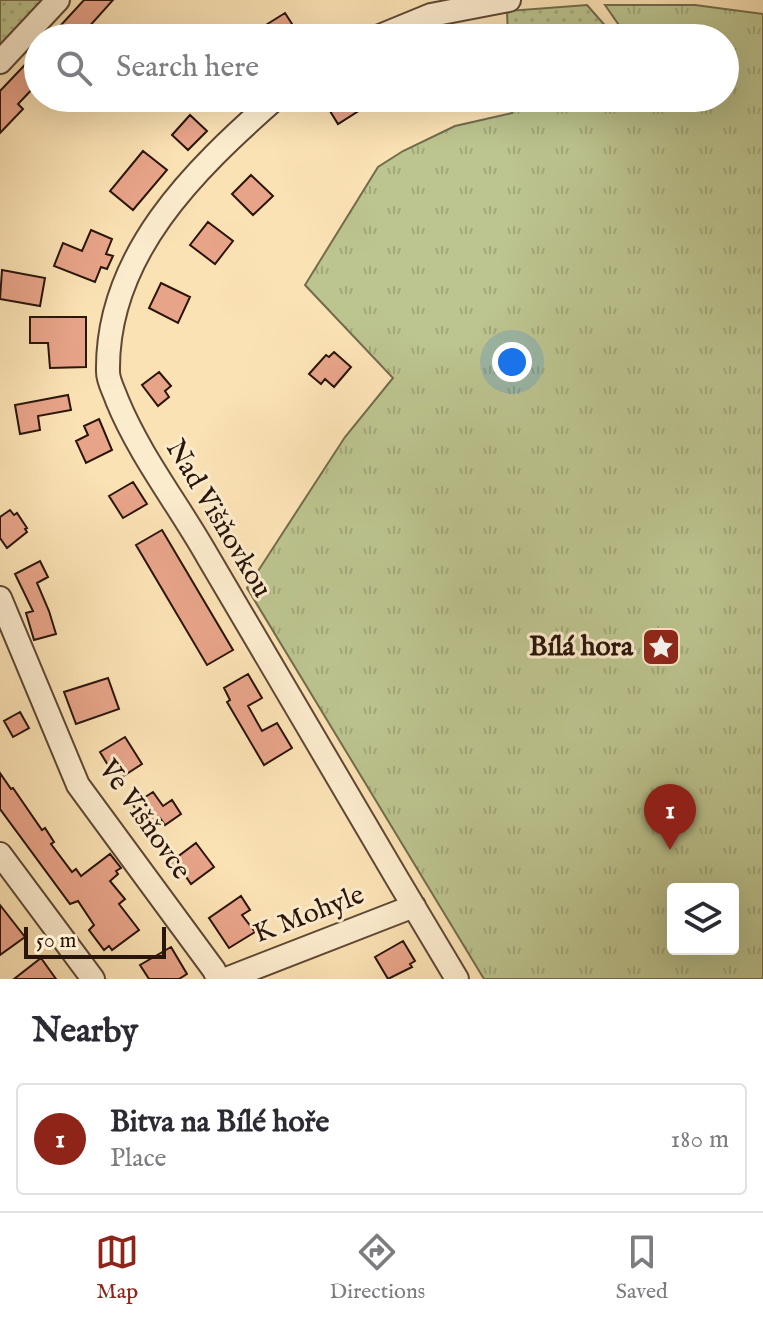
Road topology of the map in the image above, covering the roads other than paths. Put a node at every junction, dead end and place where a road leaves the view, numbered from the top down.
1 (58, 0) edge
2 (509, 0) edge
3 (36, 24) edge
4 (409, 24) edge
5 (24, 36) edge
6 (0, 62) edge
7 (260, 112) edge
8 (0, 598) edge
9 (0, 854) edge
10 (414, 906) junction
11 (93, 979) edge
12 (218, 979) edge
13 (226, 979) edge
14 (457, 979) edge

1 - 3 street
2 - 4 street
5 - 6 street
7 - 10 street, Nad Višňovkou
8 - 12 street, Ve Višňovce
9 - 11 street
10 - 13 street, K Mohyle
10 - 14 street, Nad Višňovkou

